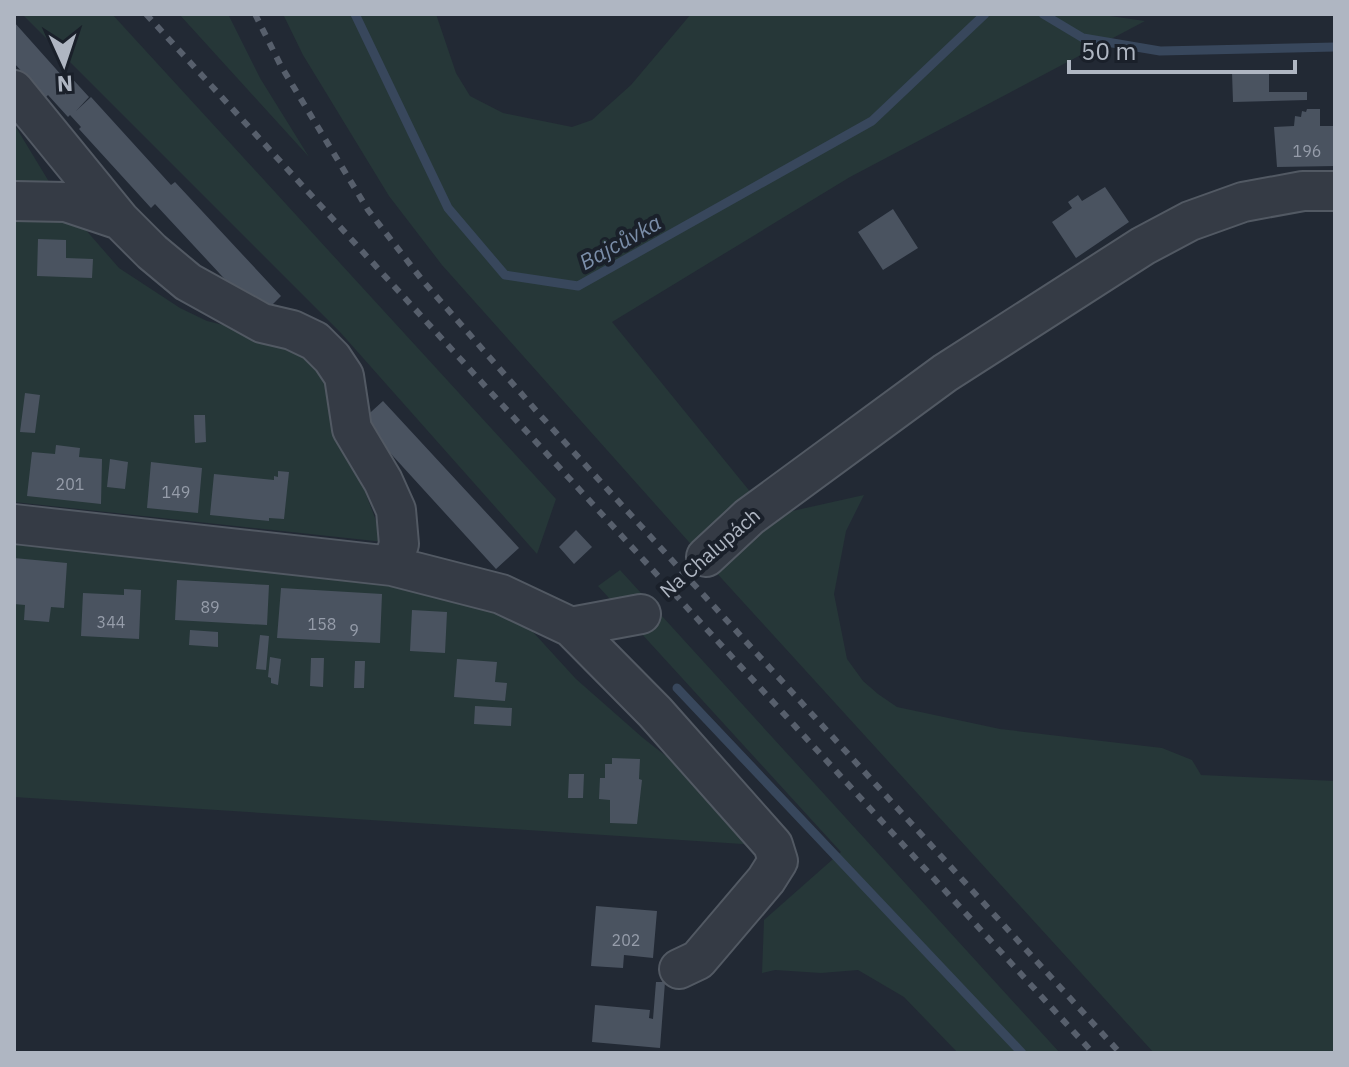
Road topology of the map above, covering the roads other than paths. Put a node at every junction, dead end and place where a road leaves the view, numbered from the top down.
1 (14, 90) edge
2 (1335, 191) edge
3 (14, 201) edge
4 (120, 220) junction
5 (14, 524) edge
6 (706, 557) road end
7 (392, 566) junction
8 (641, 614) road end
9 (571, 627) junction
10 (679, 969) dead end

1 - 4 street
2 - 6 street, Na Chalupách
3 - 4 street
4 - 7 street
5 - 7 street
7 - 9 street
8 - 9 street, Na Chalupách
9 - 10 street

